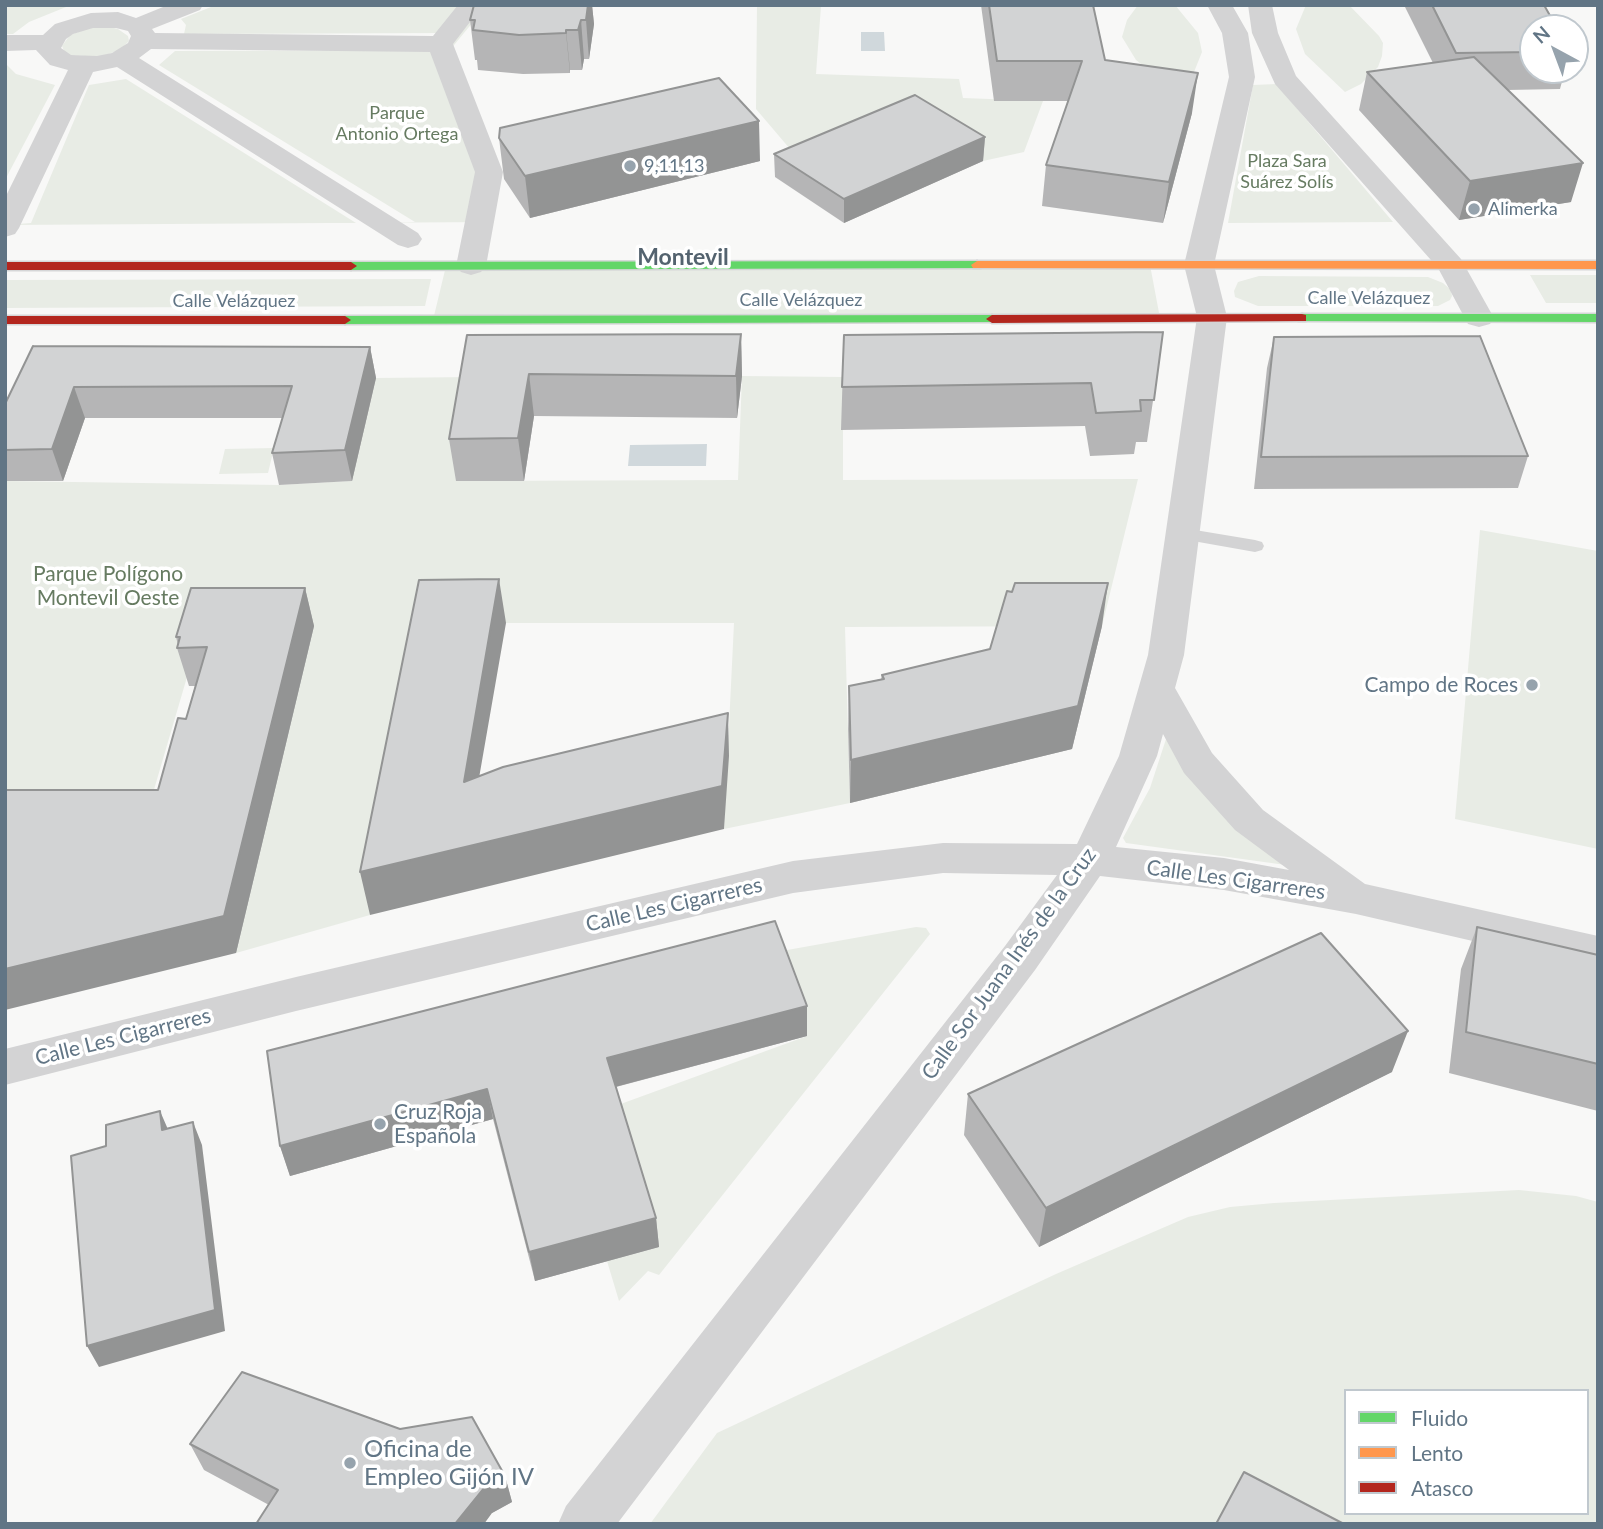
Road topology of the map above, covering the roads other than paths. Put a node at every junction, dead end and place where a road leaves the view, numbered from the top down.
1 (191, 5) edge
2 (471, 5) edge
3 (1219, 5) edge
4 (1260, 5) edge
5 (110, 13) edge
6 (140, 34) junction
7 (50, 42) junction
8 (5, 43) edge
9 (440, 44) junction
10 (121, 58) junction
11 (84, 64) junction
12 (5, 228) edge
13 (408, 239) dead end
14 (472, 253) junction
15 (1199, 265) junction
16 (1451, 265) junction
17 (1598, 265) edge
18 (5, 266) edge
19 (1212, 317) junction
20 (1479, 318) junction
21 (1598, 318) edge
22 (5, 320) edge
23 (1183, 534) junction
24 (1255, 546) dead end
25 (1158, 691) junction
26 (1090, 860) junction
27 (1356, 898) junction
28 (1598, 953) edge
29 (5, 1068) edge
30 (583, 1524) edge

1 - 6 street
2 - 9 street
3 - 15 street
4 - 16 street
5 - 6 street
5 - 7 street
6 - 9 street
6 - 10 street
7 - 8 street
7 - 11 street
9 - 14 street
10 - 11 street
10 - 13 street
11 - 12 street
14 - 15 street, Calle Velázquez
14 - 18 street, Calle Velázquez
15 - 16 street, Calle Velázquez
15 - 19 street, Calle Sor Juana Inés de la Cruz
16 - 17 street, Calle Velázquez
16 - 20 street
19 - 20 street, Calle Velázquez
19 - 22 street, Calle Velázquez
19 - 23 street, Calle Sor Juana Inés de la Cruz
20 - 21 street, Calle Velázquez
23 - 24 lane
23 - 25 street, Calle Sor Juana Inés de la Cruz
25 - 26 street, Calle Sor Juana Inés de la Cruz
25 - 27 street, Calle Les Cigarreres
26 - 27 street, Calle Les Cigarreres
26 - 29 street, Calle Les Cigarreres
26 - 30 street, Calle Sor Juana Inés de la Cruz
27 - 28 street, Calle Les Cigarreres

